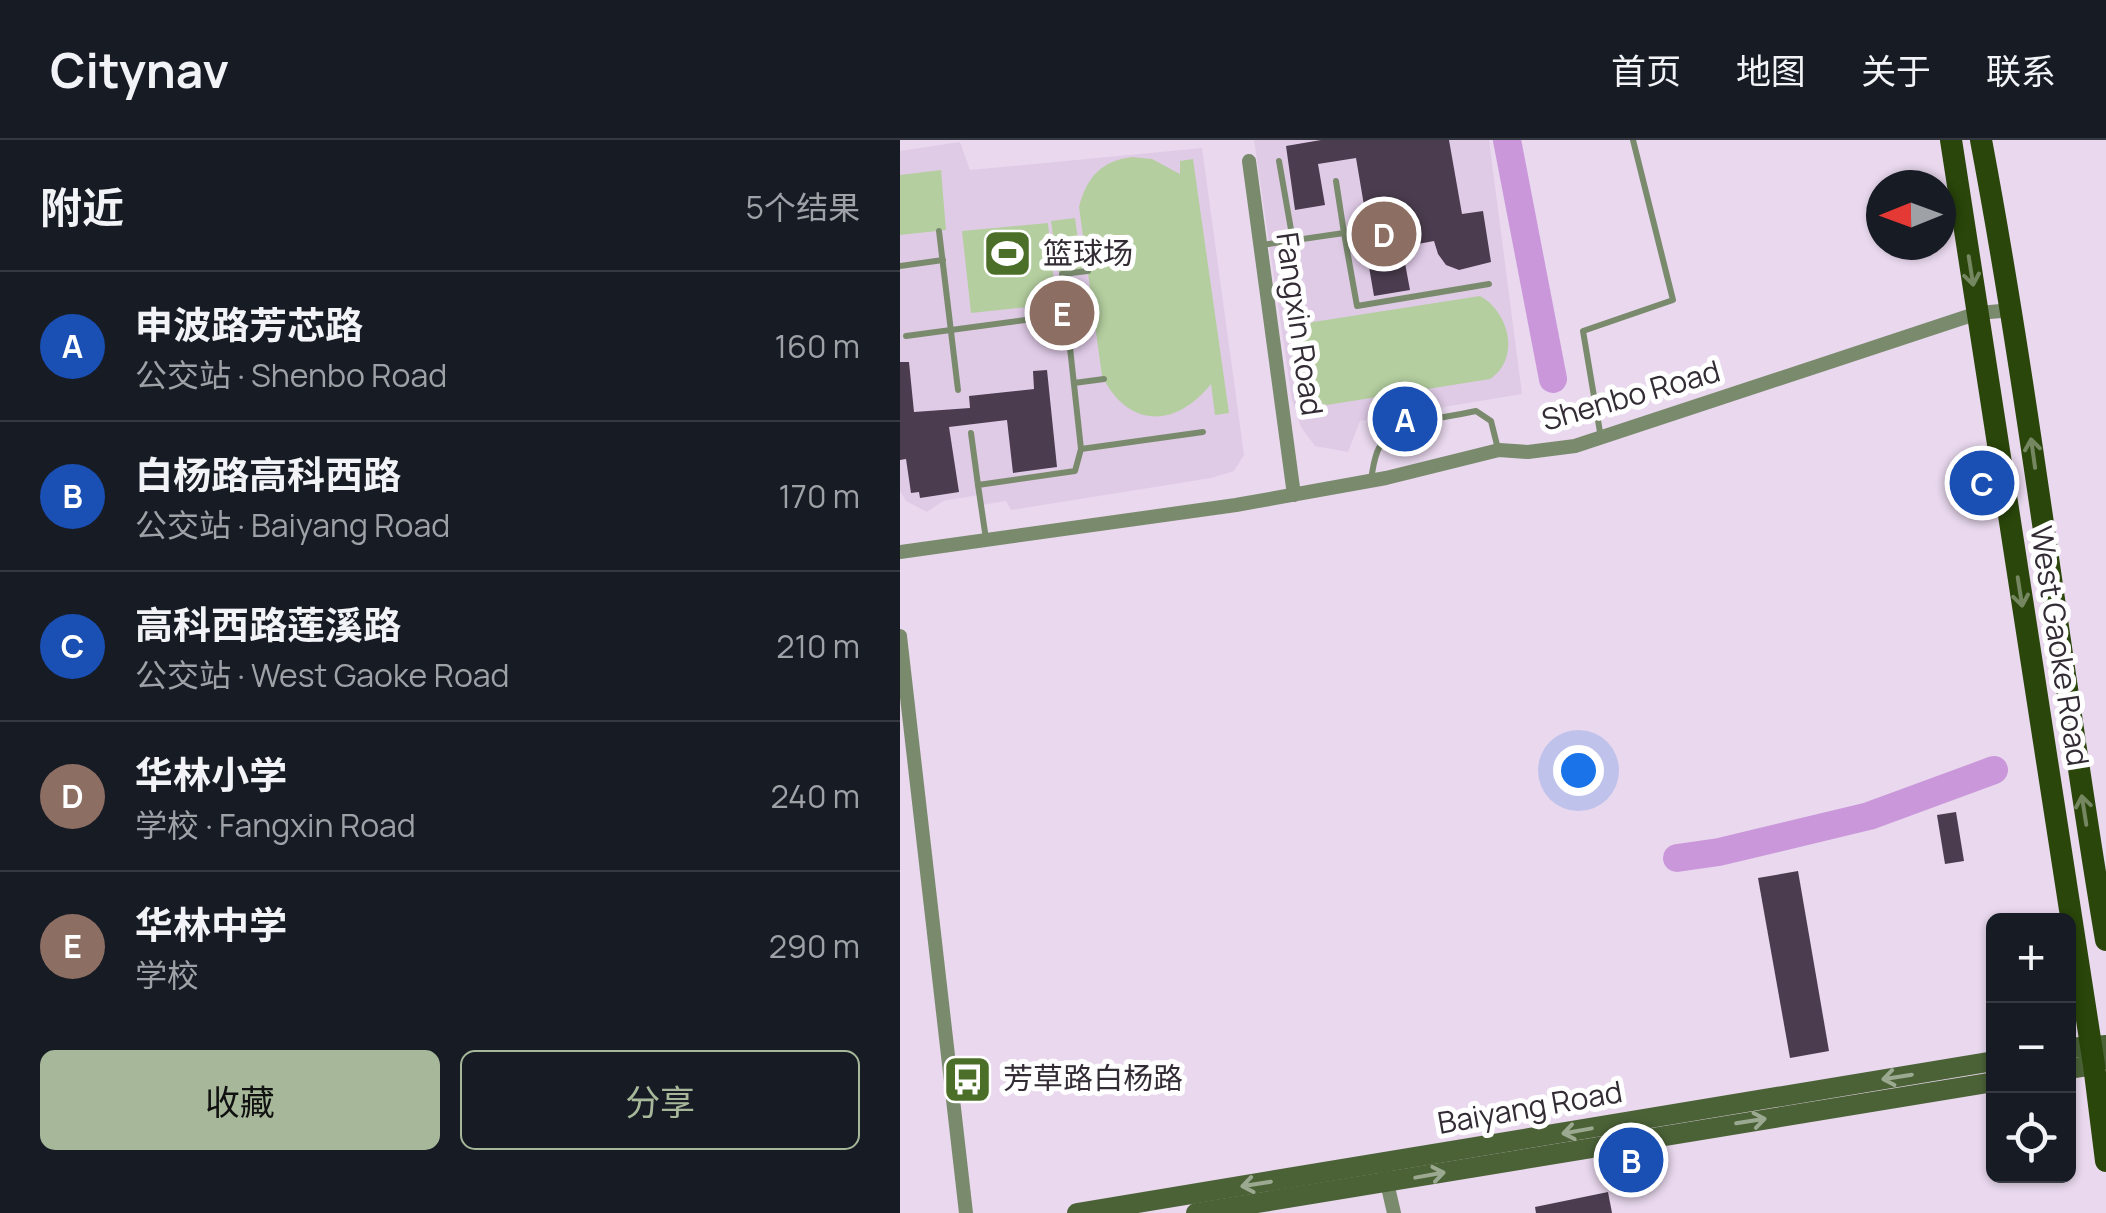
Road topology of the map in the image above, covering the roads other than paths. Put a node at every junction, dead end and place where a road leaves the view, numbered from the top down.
1 (1634, 140) edge
2 (1951, 140) edge
3 (1981, 140) edge
4 (1279, 161) dead end
5 (1249, 162) dead end
6 (1336, 181) dead end
7 (939, 230) dead end
8 (1344, 233) junction
9 (1293, 240) junction
10 (1260, 245) junction
11 (943, 260) junction
12 (900, 266) edge
13 (1088, 271) dead end
14 (1488, 284) dead end
15 (2013, 310) junction
16 (1093, 312) dead end
17 (1978, 313) junction
18 (1067, 315) junction
19 (952, 330) junction
20 (906, 336) dead end
21 (1104, 379) dead end
22 (1074, 384) junction
23 (958, 390) dead end
24 (1203, 432) dead end
25 (971, 434) dead end
26 (1602, 440) junction
27 (1081, 449) junction
28 (1498, 450) junction
29 (1370, 481) junction
30 (978, 485) junction
31 (1294, 495) junction
32 (986, 540) junction
33 (900, 552) edge
34 (900, 636) edge
35 (2106, 940) edge
36 (2093, 1052) edge
37 (1986, 1062) edge
38 (1986, 1083) edge
39 (2106, 1161) edge
40 (1384, 1173) junction
41 (966, 1213) edge
42 (1077, 1213) edge
43 (1196, 1213) edge
44 (1394, 1213) edge

1 - 26 lane
2 -> 17 main road, West Gaoke Road
3 - 15 main road, West Gaoke Road
4 - 9 lane
5 - 10 street, Fangxin Road
6 - 8 lane
7 - 11 lane
8 - 9 lane
8 - 14 lane
9 - 10 lane
10 - 31 street, Fangxin Road
11 - 12 lane
11 - 19 lane
13 - 18 lane
15 - 17 street, Shenbo Road
35 -> 15 main road, West Gaoke Road
16 - 18 lane
17 - 26 street, Shenbo Road
17 -> 36 main road, West Gaoke Road
18 - 19 lane
18 - 22 lane
19 - 20 lane
19 - 23 lane
21 - 22 lane
22 - 27 lane
24 - 27 lane
25 - 30 lane
26 - 28 street, Shenbo Road
27 - 30 lane
28 - 29 street, Shenbo Road
28 - 29 lane
29 - 31 street, Shenbo Road
30 - 32 lane
31 - 32 street, Shenbo Road
32 - 33 street, Shenbo Road
34 - 41 street
36 - 39 main road, West Gaoke Road
37 -> 40 main road, Baiyang Road
40 -> 38 main road, Baiyang Road
40 -> 42 main road, Baiyang Road
40 - 43 main road, Baiyang Road
40 - 44 street

